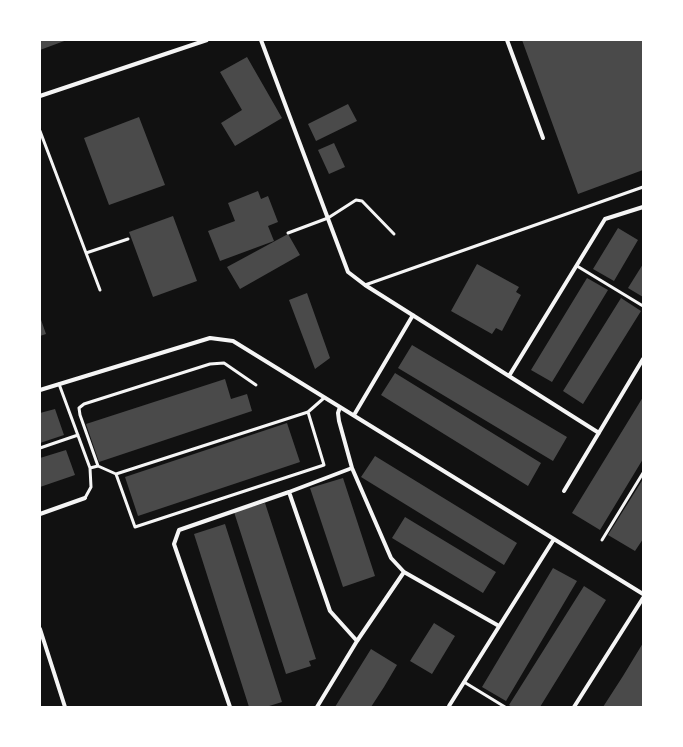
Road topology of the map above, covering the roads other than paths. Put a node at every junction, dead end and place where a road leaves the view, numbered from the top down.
1 (207, 40) edge
2 (261, 40) edge
3 (507, 40) edge
4 (40, 96) edge
5 (40, 131) edge
6 (543, 138) dead end
7 (643, 187) edge
8 (643, 207) edge
9 (328, 218) junction
10 (288, 233) dead end
11 (394, 234) dead end
12 (128, 239) dead end
13 (86, 253) junction
14 (577, 266) junction
15 (365, 285) junction
16 (100, 290) dead end
17 (643, 306) edge
18 (413, 315) junction
19 (642, 361) edge
20 (509, 376) junction
21 (59, 384) junction
22 (256, 386) dead end
23 (40, 390) edge
24 (324, 398) junction
25 (340, 407) junction
26 (308, 412) junction
27 (354, 416) junction
28 (598, 433) junction
29 (78, 435) junction
30 (40, 448) edge
31 (98, 466) junction
32 (90, 468) junction
33 (352, 468) junction
34 (643, 473) edge
35 (116, 474) junction
36 (564, 491) dead end
37 (289, 492) junction
38 (85, 498) joint
39 (40, 514) edge
40 (554, 539) junction
41 (602, 540) dead end
42 (404, 572) junction
43 (643, 594) edge
44 (643, 598) edge
45 (641, 604) edge
46 (499, 626) junction
47 (40, 629) edge
48 (357, 641) junction
49 (464, 682) junction
50 (449, 706) dead end
51 (66, 707) edge
52 (230, 707) edge
53 (317, 707) edge
54 (505, 707) edge
55 (574, 707) edge

1 - 4 street
2 - 9 street
3 - 6 street
5 - 13 lane
7 - 15 lane
8 - 14 street
9 - 10 lane
9 - 11 lane
9 - 15 street
12 - 13 lane
13 - 16 lane
14 - 17 lane
14 - 20 street
15 - 18 street
18 - 20 street
18 - 27 street
19 - 28 street
20 - 28 street
21 - 23 street
21 - 24 street
21 - 29 lane
22 - 31 lane
24 - 25 street
24 - 26 lane
25 - 27 street
25 - 33 street
26 - 35 lane
26 - 35 lane
27 - 40 street
28 - 36 street
29 - 30 lane
29 - 32 lane
31 - 32 lane
31 - 35 lane
32 - 38 lane
33 - 37 street
33 - 42 street
34 - 41 lane
37 - 48 street
37 - 52 street
38 - 39 street
40 - 43 street
40 - 46 street
42 - 46 street
42 - 48 street
44 - 45 street
45 - 55 street
46 - 49 street
47 - 51 street
48 - 53 street
49 - 50 street
49 - 54 lane

